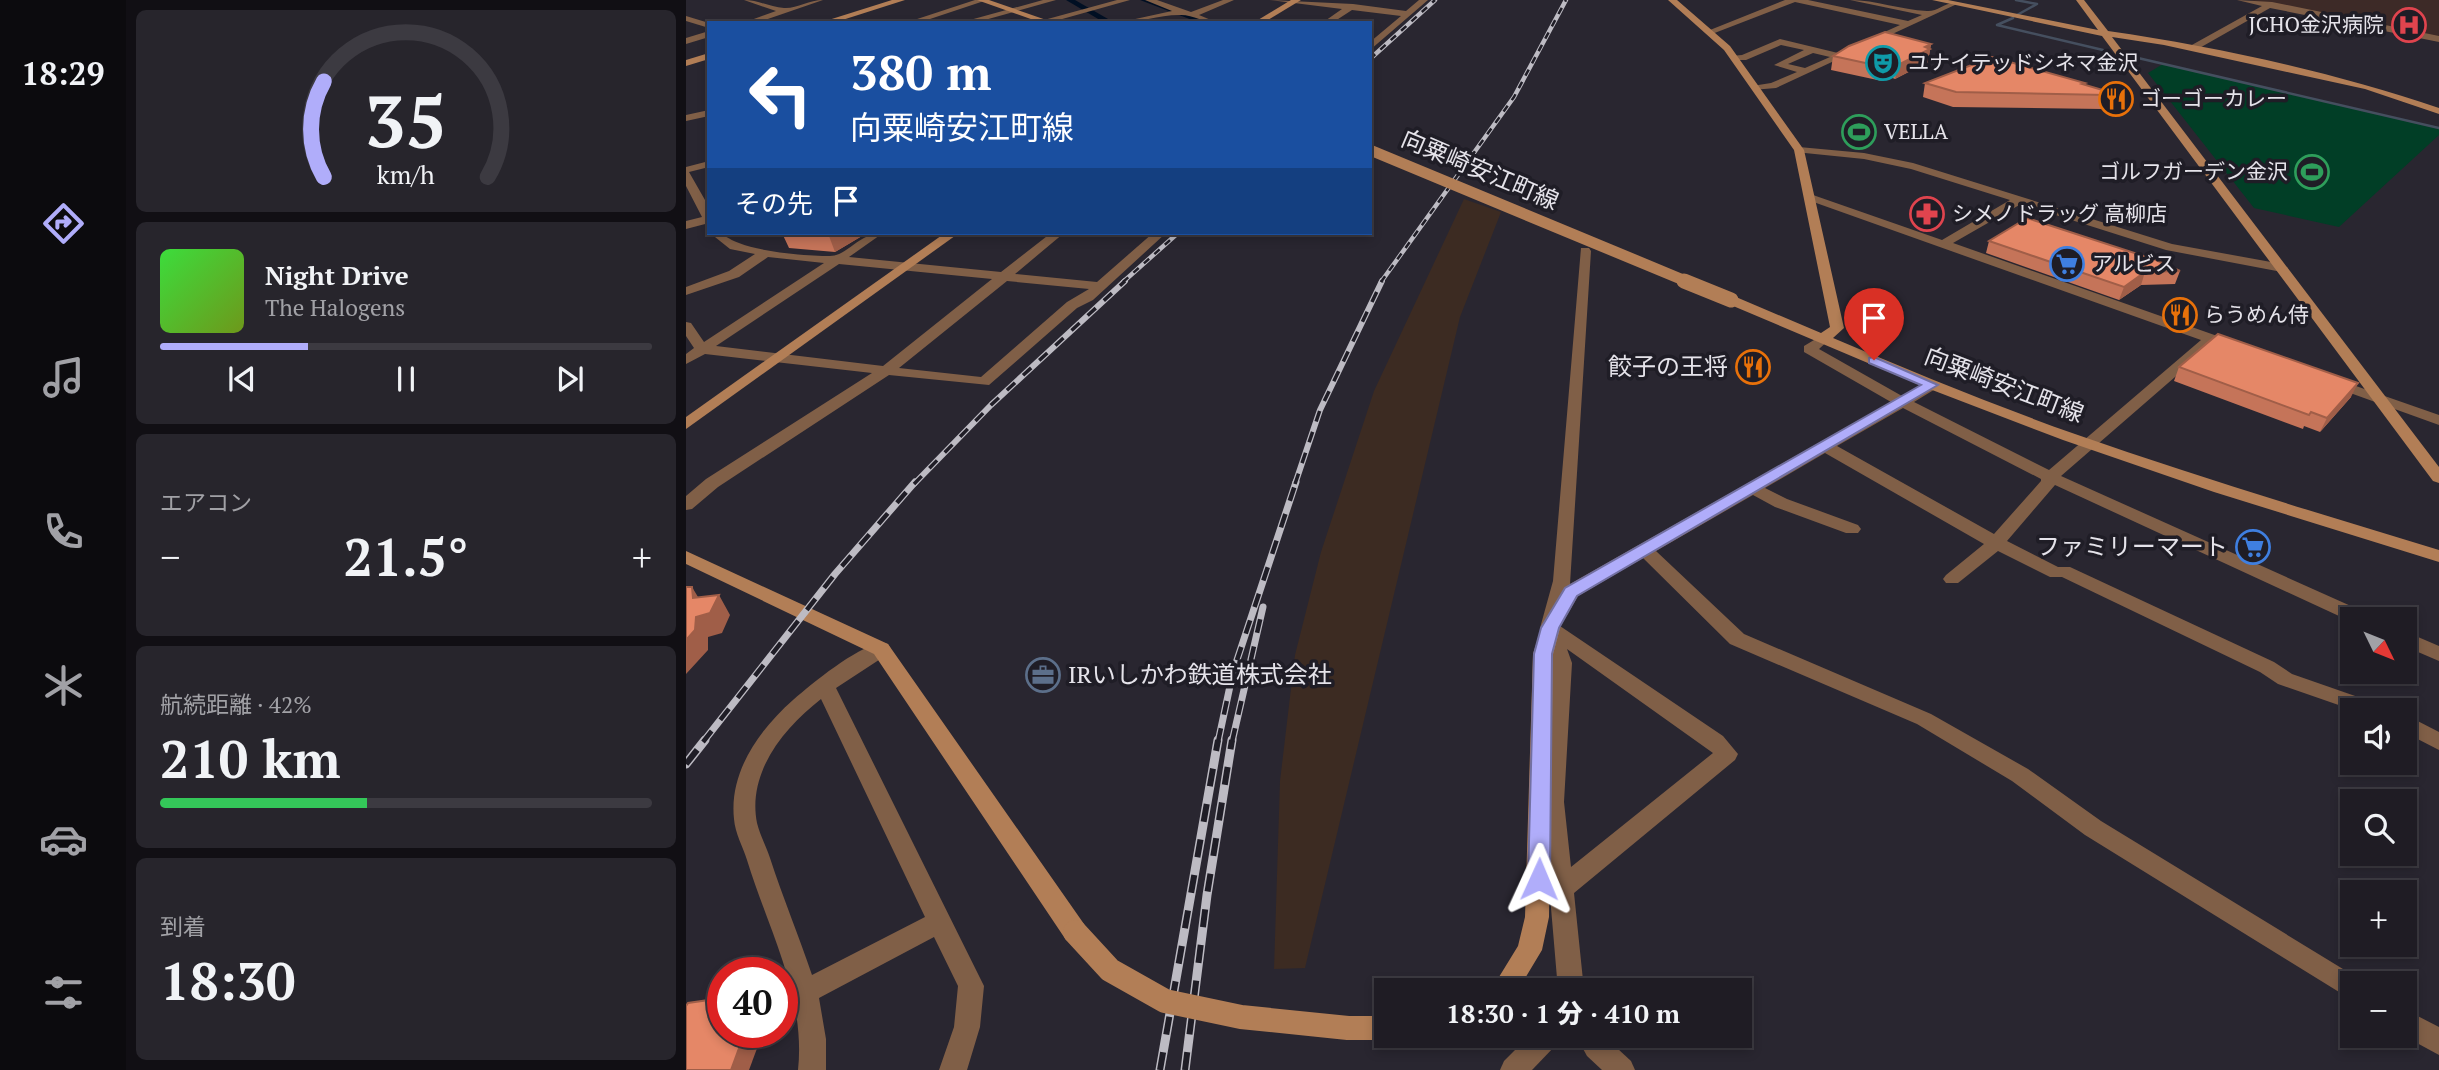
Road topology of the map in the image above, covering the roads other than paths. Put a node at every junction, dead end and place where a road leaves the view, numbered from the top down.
1 (748, 0) edge
2 (819, 0) edge
3 (901, 0) edge
4 (982, 0) edge
5 (1052, 0) edge
6 (1074, 0) edge
7 (1126, 0) edge
8 (1149, 0) edge
9 (1230, 0) edge
10 (1274, 0) edge
11 (1363, 0) edge
12 (1424, 0) edge
13 (1672, 0) edge
14 (1792, 0) edge
15 (1797, 0) edge
16 (1826, 0) edge
17 (1854, 0) edge
18 (1936, 0) edge
19 (2080, 0) edge
20 (2241, 0) edge
21 (2279, 0) edge
22 (1295, 1) edge
23 (1816, 4) junction
24 (1953, 4) junction
25 (2269, 5) junction
26 (1350, 8) junction
27 (1092, 9) junction
28 (1012, 10) junction
29 (785, 11) junction
30 (1180, 12) junction
31 (1101, 14) dead end
32 (1409, 14) junction
33 (1930, 14) junction
34 (1191, 15) junction
35 (686, 18) edge
36 (1111, 18) dead end
37 (753, 21) edge
38 (830, 21) edge
39 (925, 21) edge
40 (971, 21) edge
41 (1042, 21) edge
42 (1049, 21) edge
43 (1117, 21) edge
44 (1132, 21) edge
45 (1208, 21) edge
46 (1260, 21) edge
47 (1329, 21) edge
48 (698, 22) junction
49 (1908, 24) junction
50 (686, 25) edge
51 (707, 25) edge
52 (1709, 32) junction
53 (2105, 33) junction
54 (707, 35) edge
55 (2439, 39) edge
56 (686, 41) edge
57 (1372, 45) edge
58 (2193, 48) junction
59 (1812, 50) junction
60 (1838, 56) junction
61 (707, 57) edge
62 (1734, 58) junction
63 (686, 63) edge
64 (1805, 72) junction
65 (1755, 88) junction
66 (2439, 111) edge
67 (707, 113) edge
68 (686, 118) edge
69 (1799, 150) junction
70 (1372, 151) edge
71 (707, 165) edge
72 (686, 170) edge
73 (686, 175) edge
74 (1809, 197) junction
75 (2019, 200) junction
76 (707, 215) edge
77 (707, 220) edge
78 (686, 225) edge
79 (719, 235) edge
80 (874, 235) edge
81 (950, 235) edge
82 (1056, 235) edge
83 (1158, 235) edge
84 (1943, 244) junction
85 (1585, 251) dead end
86 (766, 253) junction
87 (837, 259) junction
88 (905, 266) junction
89 (2282, 268) junction
90 (1005, 276) junction
91 (1099, 286) junction
92 (686, 291) edge
93 (686, 326) edge
94 (1824, 338) junction
95 (2210, 339) junction
96 (2236, 348) edge
97 (702, 349) junction
98 (774, 359) junction
99 (686, 360) edge
100 (886, 371) junction
101 (2315, 376) edge
102 (1932, 385) junction
103 (2379, 399) junction
104 (1904, 402) junction
105 (2439, 420) edge
106 (686, 424) edge
107 (2088, 443) junction
108 (1825, 446) junction
109 (2050, 477) junction
110 (2439, 478) edge
111 (1752, 488) junction
112 (686, 505) edge
113 (1852, 529) dead end
114 (2357, 530) junction
115 (1996, 543) junction
116 (2439, 549) edge
117 (1645, 550) junction
118 (2439, 556) edge
119 (686, 557) edge
120 (1952, 579) dead end
121 (2340, 609) edge
122 (1550, 628) junction
123 (2417, 644) edge
124 (881, 649) junction
125 (2439, 654) edge
126 (824, 684) junction
127 (2340, 698) edge
128 (2417, 729) edge
129 (2439, 742) edge
130 (1562, 889) junction
131 (939, 922) junction
132 (1512, 978) edge
133 (1570, 978) edge
134 (2340, 981) edge
135 (807, 991) junction
136 (1374, 1028) edge
137 (2417, 1029) edge
138 (2439, 1042) edge
139 (1535, 1048) edge
140 (1597, 1048) edge
141 (811, 1070) edge
142 (953, 1070) edge
143 (1514, 1070) edge
144 (1621, 1070) edge

1 - 29 street
2 - 29 street
3 - 38 street
4 - 28 street
4 - 39 street
5 - 28 street
6 - 27 street
7 - 27 street
8 - 30 street
9 - 34 street
10 - 22 street
11 - 26 street
12 - 32 street
13 - 52 street
14 - 52 street
15 - 23 street
16 - 23 street
17 - 33 street
18 - 24 street
19 - 53 street
20 - 25 street
21 - 25 street
22 - 26 street
22 - 46 street
23 - 49 street
24 - 33 street
24 - 53 street
25 - 55 street
25 - 58 street
26 - 32 street
26 - 47 street
27 - 31 street
27 - 42 street
28 - 40 street
28 - 41 street
29 - 37 street
30 - 34 street
30 - 44 street
32 - 57 street
33 - 49 street
34 - 45 street
35 - 48 street
36 - 43 street
48 - 50 street
48 - 51 street
49 - 60 street
52 - 62 street
53 - 58 street
53 - 89 street
54 - 56 street
58 - 66 street
59 - 60 street
59 - 62 street
59 - 64 street
60 - 64 street
61 - 63 street
62 - 65 street
64 - 65 street
65 - 69 street
67 - 68 street
69 - 74 street
69 - 75 street
70 - 94 street, 向粟崎安江町線, bridge
71 - 72 street
73 - 76 street
74 - 84 street
74 - 94 street
75 - 84 street
75 - 89 street
77 - 78 street
79 - 86 street
80 - 87 street
81 - 88 street
82 - 90 street
83 - 91 street
84 - 95 street
85 - 122 street
86 - 87 street
86 - 92 street
87 - 88 street
87 - 97 street
88 - 90 street
88 - 98 street
89 - 103 street
90 - 91 street
90 - 100 street
91 - 100 street
93 - 97 street
94 - 102 street, 向粟崎安江町線
94 - 104 street
95 - 96 street
95 - 107 street
97 - 98 street
97 - 99 street
98 - 100 street
98 - 106 street
100 - 112 street
101 - 103 street
102 - 104 street
102 - 107 street, 向粟崎安江町線
103 - 105 street
103 - 110 street
104 - 108 street
104 - 109 street
107 - 109 street
107 - 114 street, 向粟崎安江町線
108 - 111 street
108 - 115 street
109 - 115 street
109 - 121 street
111 - 113 street
111 - 117 street
114 - 116 street, 向粟崎安江町線
114 - 118 street, 向粟崎安江町線
115 - 120 street
115 - 127 street
117 - 122 street
117 - 134 street
119 - 124 street
122 - 130 street
122 - 130 street
122 - 132 street
123 - 125 street
124 - 126 street
124 - 136 street, bridge
126 - 131 street
126 - 135 street
128 - 129 street
130 - 133 street
131 - 135 street
131 - 142 street
135 - 141 street
137 - 138 street
139 - 143 street
140 - 144 street

